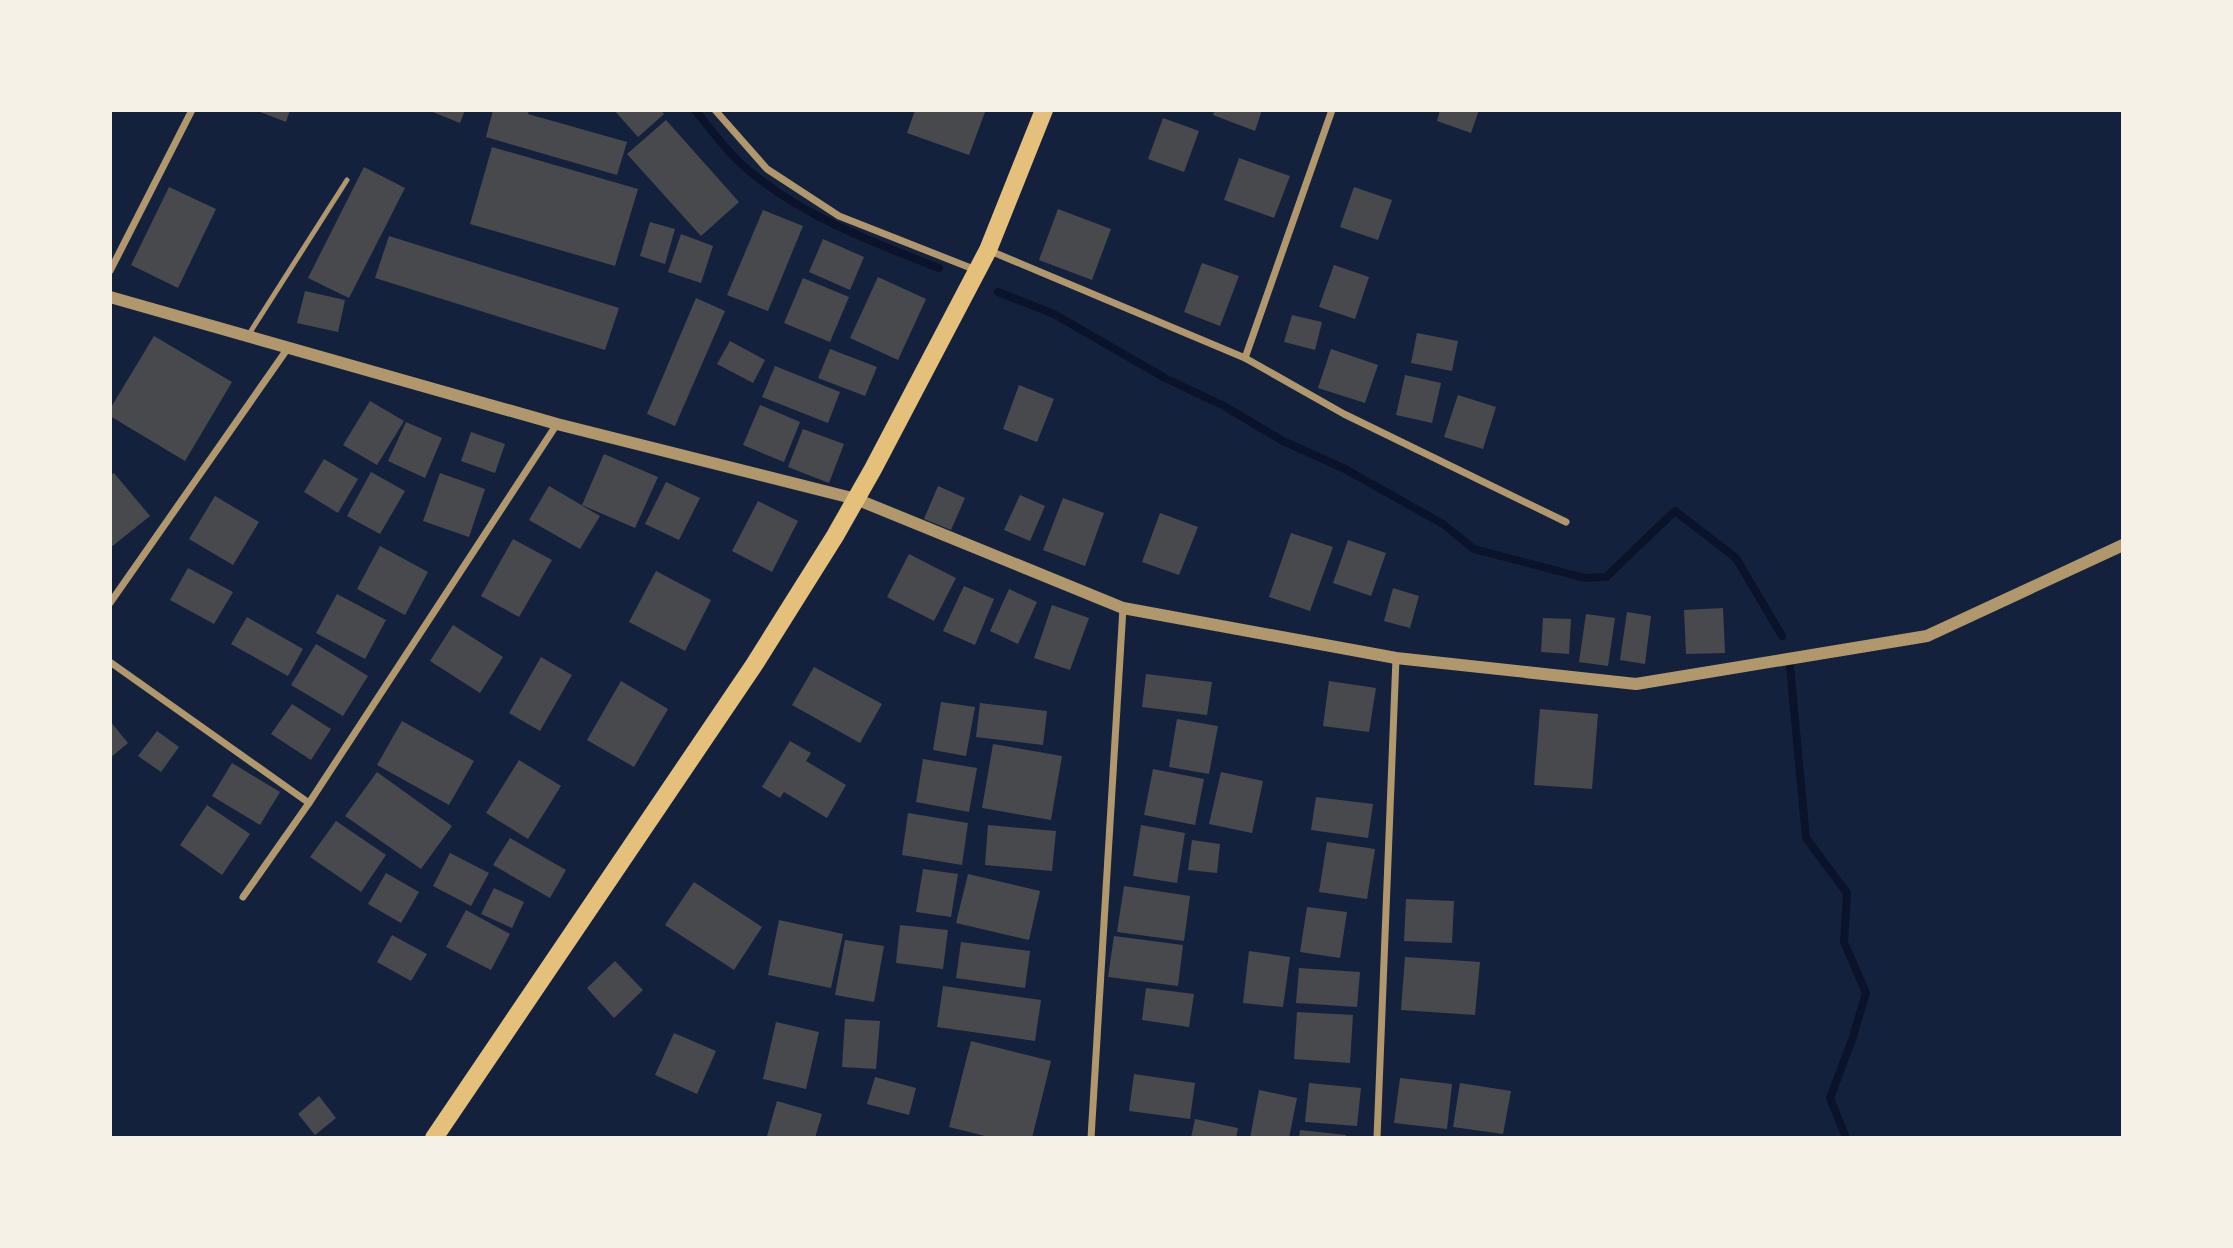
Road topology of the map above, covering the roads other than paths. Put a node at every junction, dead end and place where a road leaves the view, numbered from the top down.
1 (192, 110) edge
2 (715, 110) edge
3 (1044, 110) edge
4 (1332, 110) edge
5 (347, 180) dead end
6 (988, 250) junction
7 (977, 270) junction
8 (110, 271) edge
9 (110, 297) edge
10 (248, 337) junction
11 (288, 348) junction
12 (1245, 358) junction
13 (557, 424) junction
14 (856, 499) junction
15 (1566, 522) dead end
16 (2123, 545) edge
17 (110, 603) edge
18 (1124, 608) junction
19 (1396, 658) junction
20 (110, 662) edge
21 (309, 803) junction
22 (243, 897) dead end
23 (434, 1138) edge
24 (1091, 1138) edge
25 (1377, 1138) edge

1 - 8 street
2 - 7 street
3 - 6 highway
4 - 12 street
5 - 10 lane
6 - 7 highway
6 - 12 street
7 - 14 highway
9 - 10 street
10 - 11 street
11 - 13 street
11 - 17 street
12 - 15 street
13 - 14 street
13 - 21 street
14 - 18 street
14 - 23 highway
16 - 19 street
18 - 19 street
18 - 24 street
19 - 25 street
20 - 21 street
21 - 22 street

